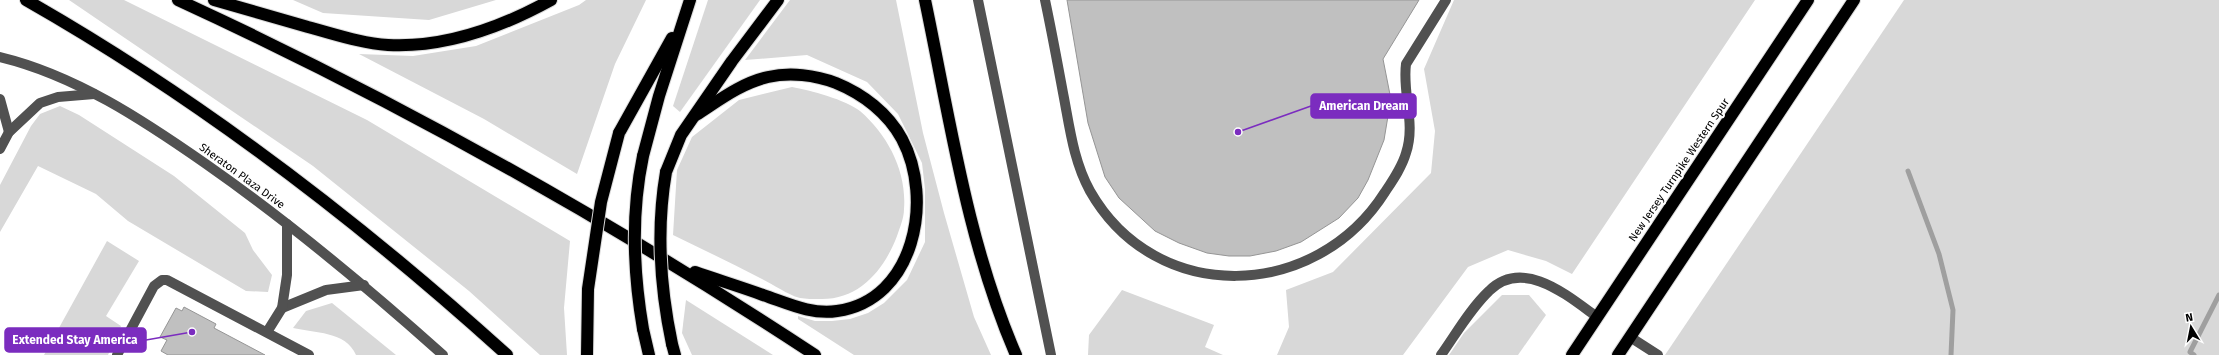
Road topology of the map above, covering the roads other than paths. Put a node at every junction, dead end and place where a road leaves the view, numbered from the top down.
1 (26, 0) edge
2 (178, 0) edge
3 (214, 0) edge
4 (551, 0) edge
5 (690, 0) edge
6 (778, 0) edge
7 (925, 0) edge
8 (978, 0) edge
9 (1045, 0) edge
10 (1446, 0) edge
11 (1808, 0) edge
12 (1854, 0) edge
13 (686, 14) junction
14 (0, 57) edge
15 (94, 94) junction
16 (0, 99) edge
17 (696, 115) junction
18 (9, 132) junction
19 (0, 149) edge
20 (287, 224) junction
21 (675, 265) junction
22 (364, 285) junction
23 (282, 308) junction
24 (1597, 317) junction
25 (267, 332) junction
26 (1630, 337) junction
27 (673, 350) edge
28 (117, 355) edge
29 (309, 355) edge
30 (443, 355) edge
31 (507, 355) edge
32 (587, 355) edge
33 (649, 355) edge
34 (815, 355) edge
35 (1016, 355) edge
36 (1051, 355) edge
37 (1441, 355) edge
38 (1572, 355) edge
39 (1618, 355) edge
40 (1658, 355) edge

1 - 31 highway
2 - 21 highway
3 - 4 highway
5 - 13 highway
6 - 17 highway
7 - 35 highway
8 - 36 street
9 - 10 street
11 - 24 highway, New Jersey Turnpike Western Spur
12 - 26 highway
13 - 32 highway, bridge
13 - 33 highway, bridge
14 - 15 street, Sheraton Plaza Drive
15 - 18 street
15 - 20 street, Sheraton Plaza Drive
16 - 18 street
17 - 21 highway
17 - 27 highway, bridge
18 - 19 street
20 - 22 street, Sheraton Plaza Drive
20 - 23 street
21 - 34 highway
22 - 23 street
22 - 30 street, Sheraton Plaza Drive
23 - 25 street
24 - 37 street
24 - 38 highway, New Jersey Turnpike Western Spur
25 - 28 street
25 - 29 street
26 - 39 highway
26 - 40 street

